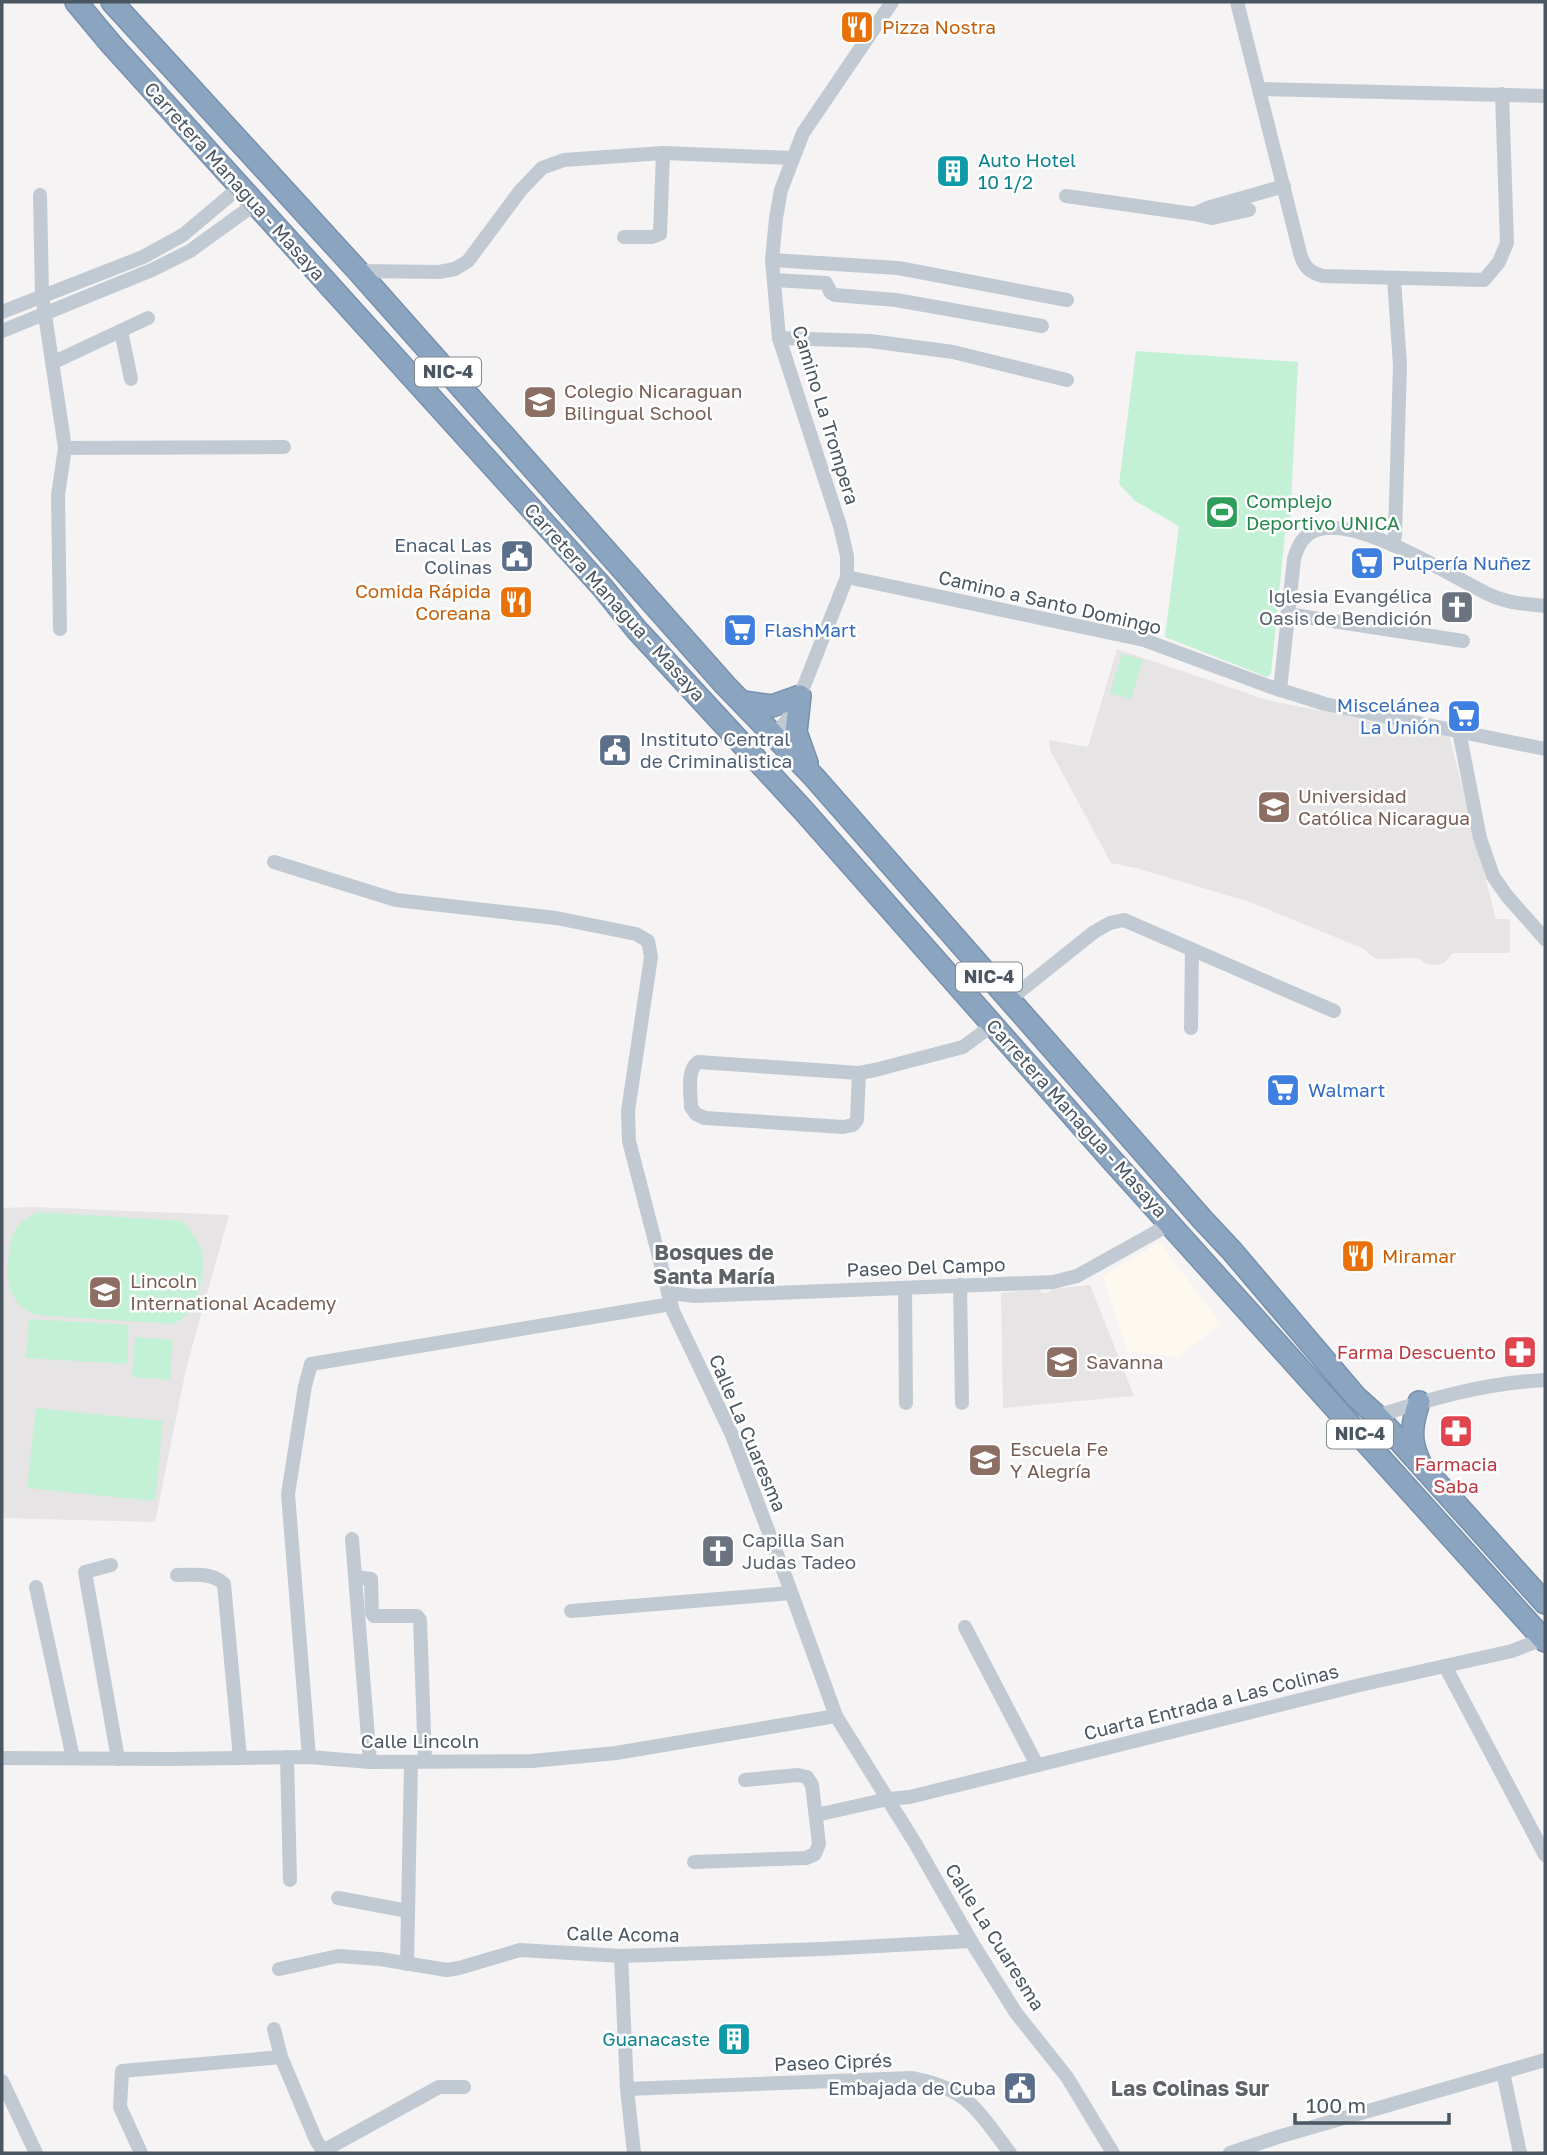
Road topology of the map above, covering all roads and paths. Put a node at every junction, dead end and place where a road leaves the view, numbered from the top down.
1 (76, 2) edge
2 (892, 2) edge
3 (1237, 2) edge
4 (121, 5) edge
5 (111, 44) junction
6 (1259, 89) junction
7 (1502, 94) junction
8 (1545, 96) edge
9 (663, 153) junction
10 (792, 158) junction
11 (1283, 186) junction
12 (240, 187) junction
13 (40, 195) dead end
14 (1066, 196) dead end
15 (255, 204) junction
16 (1249, 210) dead end
17 (1194, 215) junction
18 (624, 237) dead end
19 (772, 260) junction
20 (358, 271) junction
21 (1394, 279) junction
22 (774, 280) junction
23 (41, 295) junction
24 (1067, 300) dead end
25 (2, 312) edge
26 (44, 315) junction
27 (148, 318) dead end
28 (1042, 326) dead end
29 (2, 331) edge
30 (121, 331) junction
31 (779, 338) junction
32 (52, 363) junction
33 (131, 379) dead end
34 (1067, 380) dead end
35 (284, 447) dead end
36 (65, 448) junction
37 (1392, 545) junction
38 (847, 577) junction
39 (1545, 607) edge
40 (1287, 614) junction
41 (60, 629) dead end
42 (636, 629) junction
43 (1463, 641) dead end
44 (1280, 690) junction
45 (800, 696) junction
46 (743, 702) junction
47 (1459, 730) junction
48 (775, 735) junction
49 (1545, 749) edge
50 (814, 777) junction
51 (803, 810) junction
52 (274, 862) dead end
53 (1545, 939) edge
54 (1192, 950) junction
55 (1009, 1000) junction
56 (1334, 1011) dead end
57 (993, 1024) junction
58 (1191, 1028) dead end
59 (859, 1073) junction
60 (1202, 1219) junction
61 (1170, 1222) junction
62 (1186, 1239) junction
63 (1232, 1251) junction
64 (1209, 1267) junction
65 (960, 1285) junction
66 (905, 1287) junction
67 (670, 1298) junction
68 (1308, 1377) junction
69 (1545, 1380) edge
70 (1419, 1402) junction
71 (906, 1403) dead end
72 (962, 1403) dead end
73 (1377, 1416) junction
74 (1423, 1468) junction
75 (1417, 1497) junction
76 (352, 1539) dead end
77 (111, 1566) dead end
78 (177, 1575) dead end
79 (356, 1577) junction
80 (36, 1587) dead end
81 (791, 1593) junction
82 (1545, 1603) edge
83 (571, 1611) dead end
84 (965, 1627) dead end
85 (1544, 1640) edge
86 (1445, 1666) junction
87 (835, 1716) junction
88 (287, 1757) junction
89 (309, 1757) junction
90 (2, 1758) edge
91 (74, 1758) junction
92 (240, 1758) junction
93 (118, 1759) junction
94 (370, 1762) junction
95 (418, 1762) junction
96 (1037, 1765) junction
97 (745, 1780) dead end
98 (888, 1799) junction
99 (816, 1815) junction
100 (1545, 1855) edge
101 (694, 1862) dead end
102 (290, 1880) dead end
103 (338, 1898) dead end
104 (408, 1911) junction
105 (971, 1941) junction
106 (621, 1956) junction
107 (407, 1964) junction
108 (279, 1969) dead end
109 (274, 2029) dead end
110 (281, 2057) junction
111 (1545, 2060) edge
112 (1503, 2072) junction
113 (2, 2081) edge
114 (464, 2087) dead end
115 (628, 2089) junction
116 (7, 2106) edge
117 (324, 2152) edge
118 (36, 2153) edge
119 (141, 2153) edge
120 (634, 2153) edge
121 (1010, 2153) edge
122 (1113, 2153) edge
123 (1230, 2153) edge
124 (1520, 2153) edge

1 - 4 highway
1 - 5 highway, Carretera Managua - Masaya / NIC-4
2 - 10 street, Camino La Trompera
3 - 6 street
4 - 5 highway
4 - 20 highway, Carretera Managua - Masaya / NIC-4
5 - 12 highway, Carretera Managua - Masaya / NIC-4
6 - 7 street
6 - 11 street
7 - 8 street
7 - 21 street
9 - 10 street
9 - 18 street
9 - 20 street
10 - 19 street, Camino La Trompera
11 - 17 street
11 - 21 street
12 - 15 highway, Carretera Managua - Masaya / NIC-4
12 - 23 street
13 - 23 street
14 - 17 street
15 - 26 street
15 - 42 highway, Carretera Managua - Masaya / NIC-4
16 - 17 street
19 - 22 street, Camino La Trompera
19 - 24 street
20 - 46 highway, Carretera Managua - Masaya / NIC-4
21 - 37 street
22 - 28 street
22 - 31 street, Camino La Trompera
23 - 25 street
23 - 26 street
26 - 29 street
26 - 32 street
27 - 30 street
30 - 32 street
30 - 33 street
31 - 34 street
31 - 38 street, Camino La Trompera
32 - 36 street
35 - 36 street
36 - 41 street
37 - 39 street
37 - 40 street
38 - 44 street, Camino a Santo Domingo
38 - 45 street
40 - 43 street
40 - 44 street
42 - 48 highway
42 - 51 highway, Carretera Managua - Masaya / NIC-4
44 - 47 street, Camino a Santo Domingo
45 - 46 highway
45 - 48 street
45 - 50 highway
46 - 48 highway, Carretera Managua - Masaya / NIC-4
47 - 49 street, Camino a Santo Domingo
47 - 53 street
48 - 50 highway, Carretera Managua - Masaya / NIC-4
48 - 51 highway
50 - 55 highway, Carretera Managua - Masaya / NIC-4
51 - 57 highway, Carretera Managua - Masaya / NIC-4
52 - 67 street, Calle La Cuaresma
54 - 55 street
54 - 56 street
54 - 58 street
55 - 60 highway, Carretera Managua - Masaya / NIC-4
57 - 59 street
57 - 61 highway, Carretera Managua - Masaya / NIC-4
59 - 59 street
60 - 62 highway
60 - 63 highway, Carretera Managua - Masaya / NIC-4
61 - 62 highway, Carretera Managua - Masaya / NIC-4
61 - 65 street, Paseo Del Campo
62 - 64 highway, Carretera Managua - Masaya / NIC-4
63 - 64 highway
63 - 73 highway, Carretera Managua - Masaya / NIC-4
64 - 68 highway, Carretera Managua - Masaya / NIC-4
65 - 66 street, Paseo Del Campo
65 - 72 street
66 - 67 street, Paseo Del Campo
66 - 71 street
67 - 81 street, Calle La Cuaresma
67 - 89 street, Paseo Del Campo
68 - 73 highway
68 - 75 highway, Carretera Managua - Masaya / NIC-4
69 - 70 street
70 - 73 street
70 - 74 highway
73 - 74 highway, Carretera Managua - Masaya / NIC-4
73 - 75 highway
74 - 82 highway, Carretera Managua - Masaya / NIC-4
75 - 85 highway, Carretera Managua - Masaya / NIC-4
76 - 79 street
77 - 93 street
78 - 92 street
79 - 94 street
79 - 95 street
80 - 91 street
81 - 83 street
81 - 87 street, Calle La Cuaresma
84 - 96 street
85 - 86 street, Cuarta Entrada a Las Colinas
86 - 96 street, Cuarta Entrada a Las Colinas
86 - 100 street
87 - 95 street, Calle Lincoln
87 - 98 street, Calle La Cuaresma
88 - 89 street, Calle Lincoln
88 - 92 street, Calle Lincoln
88 - 102 street
89 - 94 street, Calle Lincoln
90 - 91 street, Calle Lincoln
91 - 93 street, Calle Lincoln
92 - 93 street, Calle Lincoln
94 - 95 street, Calle Lincoln
95 - 104 street
96 - 98 street, Cuarta Entrada a Las Colinas
97 - 99 street
98 - 99 street, Cuarta Entrada a Las Colinas
98 - 105 street, Calle La Cuaresma
99 - 101 street
103 - 104 street
104 - 107 street
105 - 106 street, Calle Acoma
105 - 122 street, Calle La Cuaresma
106 - 107 street, Calle Acoma
106 - 115 street
107 - 108 street, Calle Acoma
109 - 110 street
110 - 117 street
110 - 119 street
111 - 112 street
112 - 123 street
112 - 124 street
113 - 116 street
114 - 117 street
115 - 120 street
115 - 121 street, Paseo Ciprés
116 - 118 street

